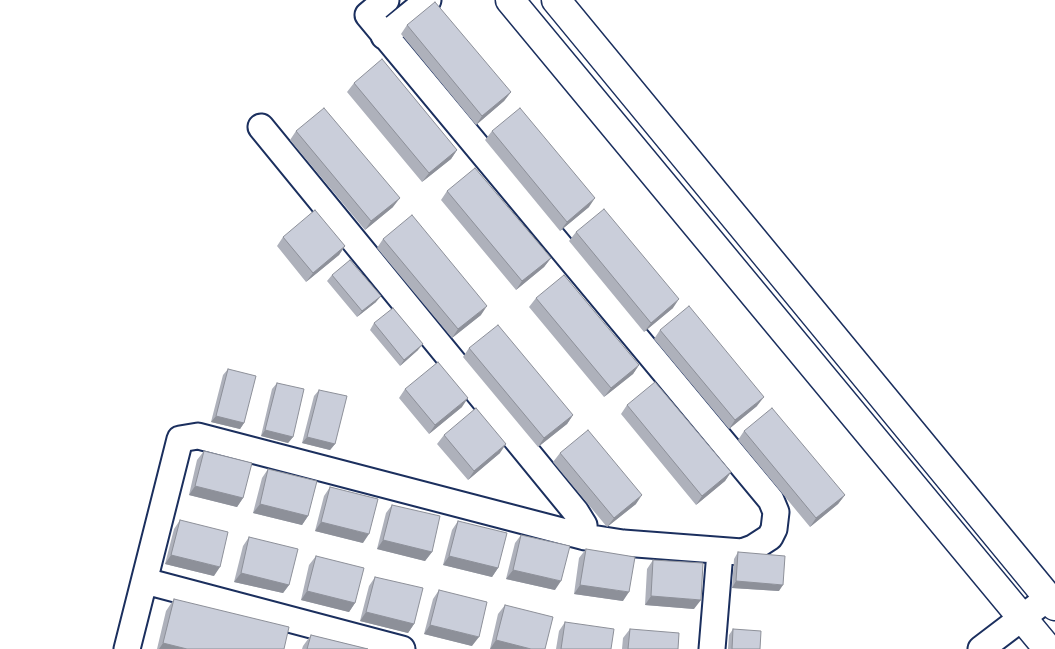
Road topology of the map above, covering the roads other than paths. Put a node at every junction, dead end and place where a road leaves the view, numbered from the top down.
1 (428, 0) edge
2 (510, 0) edge
3 (556, 0) edge
4 (377, 8) edge
5 (384, 36) junction
6 (261, 127) dead end
7 (585, 536) junction
8 (720, 552) junction
9 (145, 581) junction
10 (1052, 602) edge
11 (1022, 618) junction
12 (127, 649) edge
13 (402, 649) edge
14 (712, 649) edge
15 (981, 649) edge
16 (1048, 649) edge

1 - 5 street
2 - 11 main road
3 - 10 main road
4 - 5 street
5 - 8 street
6 - 7 street
7 - 8 street
7 - 9 street
8 - 14 street
9 - 12 street
9 - 13 street
10 - 11 street
11 - 15 street
11 - 16 main road

